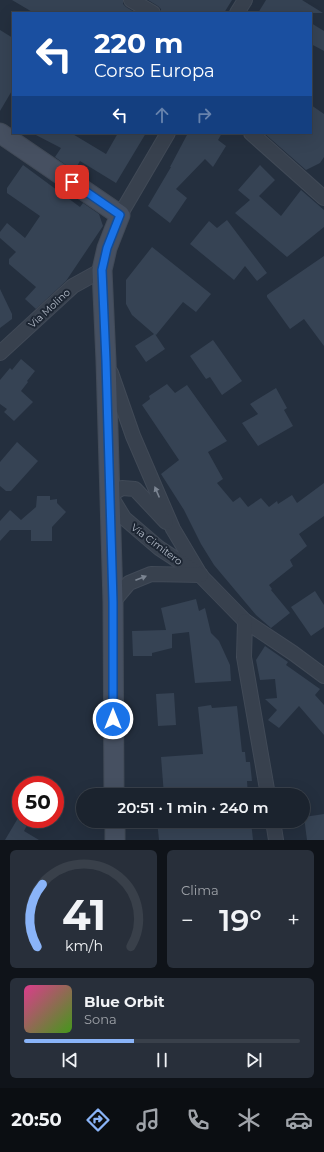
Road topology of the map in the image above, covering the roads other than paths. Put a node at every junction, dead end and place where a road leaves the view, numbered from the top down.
1 (131, 0) edge
2 (245, 0) edge
3 (150, 12) edge
4 (238, 12) edge
5 (0, 133) edge
6 (167, 134) edge
7 (252, 134) edge
8 (324, 198) edge
9 (120, 215) junction
10 (102, 270) junction
11 (0, 353) edge
12 (106, 361) junction
13 (110, 495) junction
14 (172, 529) junction
15 (201, 576) junction
16 (113, 602) junction
17 (245, 621) junction
18 (324, 676) edge
19 (114, 788) edge
20 (267, 788) edge
21 (115, 828) edge
22 (274, 828) edge
23 (115, 840) edge
24 (276, 840) edge

1 - 3 street
2 - 4 street
5 - 9 main road
6 - 9 street
7 - 8 street
9 - 10 main road
10 - 11 street, Via Molino
10 - 12 main road
12 - 13 main road
14 -> 12 street, Via Cimitero
13 - 14 street, Via Cimitero
13 - 15 street, Via Cimitero
13 - 16 main road
14 - 15 street, Via Cimitero
16 -> 15 street, Via Cimitero
15 - 17 street, Via Cimitero
16 - 19 main road
17 - 18 street, Via Cimitero
17 - 20 street
21 - 23 main road
22 - 24 street

